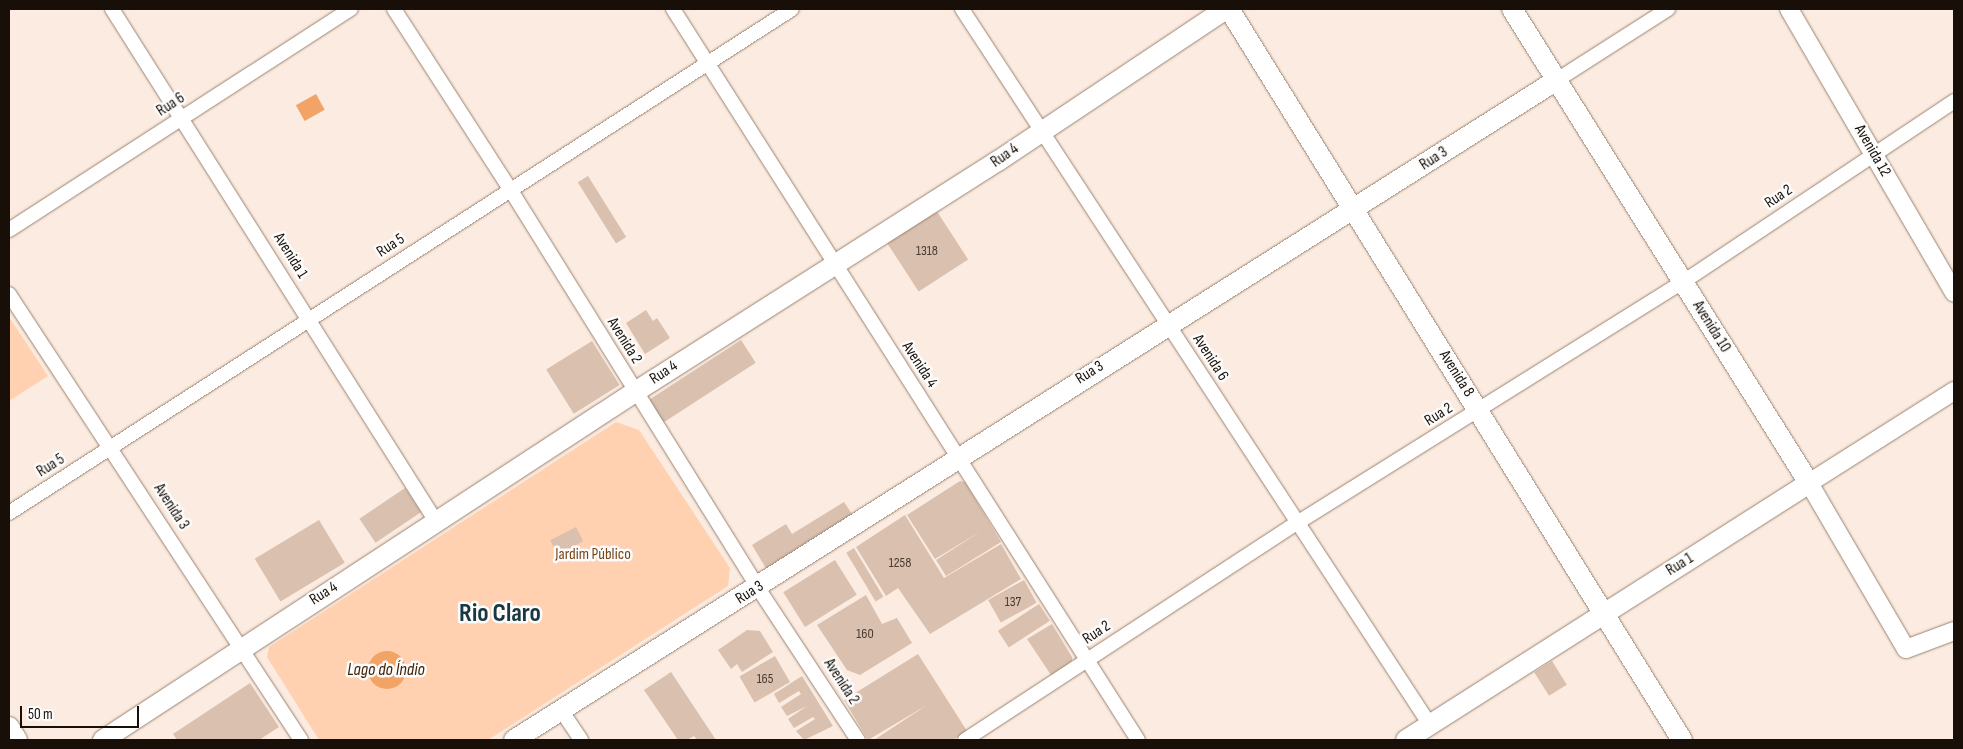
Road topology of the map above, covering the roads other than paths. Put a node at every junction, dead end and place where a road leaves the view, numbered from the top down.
1 (112, 9) edge
2 (351, 9) edge
3 (394, 9) edge
4 (673, 9) edge
5 (792, 9) edge
6 (962, 9) edge
7 (1227, 9) edge
8 (1512, 9) edge
9 (1668, 9) edge
10 (1790, 9) edge
11 (708, 62) junction
12 (1556, 80) junction
13 (1954, 101) edge
14 (182, 119) junction
15 (1042, 130) junction
16 (1874, 154) junction
17 (510, 188) junction
18 (1354, 210) junction
19 (9, 230) edge
20 (832, 264) junction
21 (1683, 282) junction
22 (1954, 292) edge
23 (9, 294) edge
24 (309, 320) junction
25 (1166, 324) junction
26 (1954, 391) edge
27 (635, 392) junction
28 (1479, 411) junction
29 (112, 448) junction
30 (958, 456) junction
31 (1809, 483) junction
32 (9, 513) edge
33 (437, 523) junction
34 (1298, 523) junction
35 (758, 588) junction
36 (1605, 613) junction
37 (1954, 631) edge
38 (241, 647) junction
39 (1087, 660) junction
40 (561, 710) junction
41 (1430, 725) junction
42 (9, 727) edge
43 (17, 740) edge
44 (103, 740) edge
45 (301, 740) edge
46 (514, 740) edge
47 (581, 740) edge
48 (858, 740) edge
49 (965, 740) edge
50 (1138, 740) edge
51 (1406, 740) edge
52 (1682, 740) edge

1 - 14 street, Avenida 1
2 - 14 street, Rua 6
3 - 17 street, Avenida 2
4 - 11 street, Avenida 4
5 - 11 street, Rua 5
6 - 15 street, Avenida 6
7 - 15 main road, Rua 4
7 - 18 main road, Avenida 8
8 - 12 main road, Avenida 10
9 - 12 street, Rua 3
10 - 16 street, Avenida 12
11 - 17 street, Rua 5
11 - 20 street, Avenida 4
12 - 18 main road, Rua 3
12 - 21 main road, Avenida 10
13 - 16 street, Rua 2
14 - 19 street, Rua 6
14 - 24 street, Avenida 1
15 - 20 main road, Rua 4
15 - 25 street, Avenida 6
16 - 21 street, Rua 2
16 - 22 street, Avenida 12
17 - 24 street, Rua 5
17 - 27 street, Avenida 2
18 - 25 main road, Rua 3
18 - 28 main road, Avenida 8
20 - 27 main road, Rua 4
20 - 30 street, Avenida 4
21 - 28 street, Rua 2
21 - 31 main road, Avenida 10
23 - 29 street, Avenida 3
24 - 29 street, Rua 5
24 - 33 street, Avenida 1
25 - 30 main road, Rua 3
25 - 34 street, Avenida 6
26 - 31 street, Rua 1
27 - 33 main road, Rua 4
27 - 35 street, Avenida 2
28 - 34 street, Rua 2
28 - 36 main road, Avenida 8
29 - 32 street, Rua 5
29 - 38 street, Avenida 3
30 - 35 main road, Rua 3
30 - 39 street, Avenida 4
31 - 36 main road, Rua 1
31 - 37 street, Avenida 10
33 - 38 main road, Rua 4
34 - 39 street, Rua 2
34 - 41 street, Avenida 6
35 - 40 main road, Rua 3
35 - 48 street, Avenida 2
36 - 41 main road, Rua 1
36 - 52 main road, Avenida 8
38 - 44 main road, Rua 4
38 - 45 street, Avenida 3
39 - 49 street, Rua 2
39 - 50 street, Avenida 4
40 - 46 main road, Rua 3
40 - 47 street
41 - 51 main road, Rua 1
42 - 43 main road

